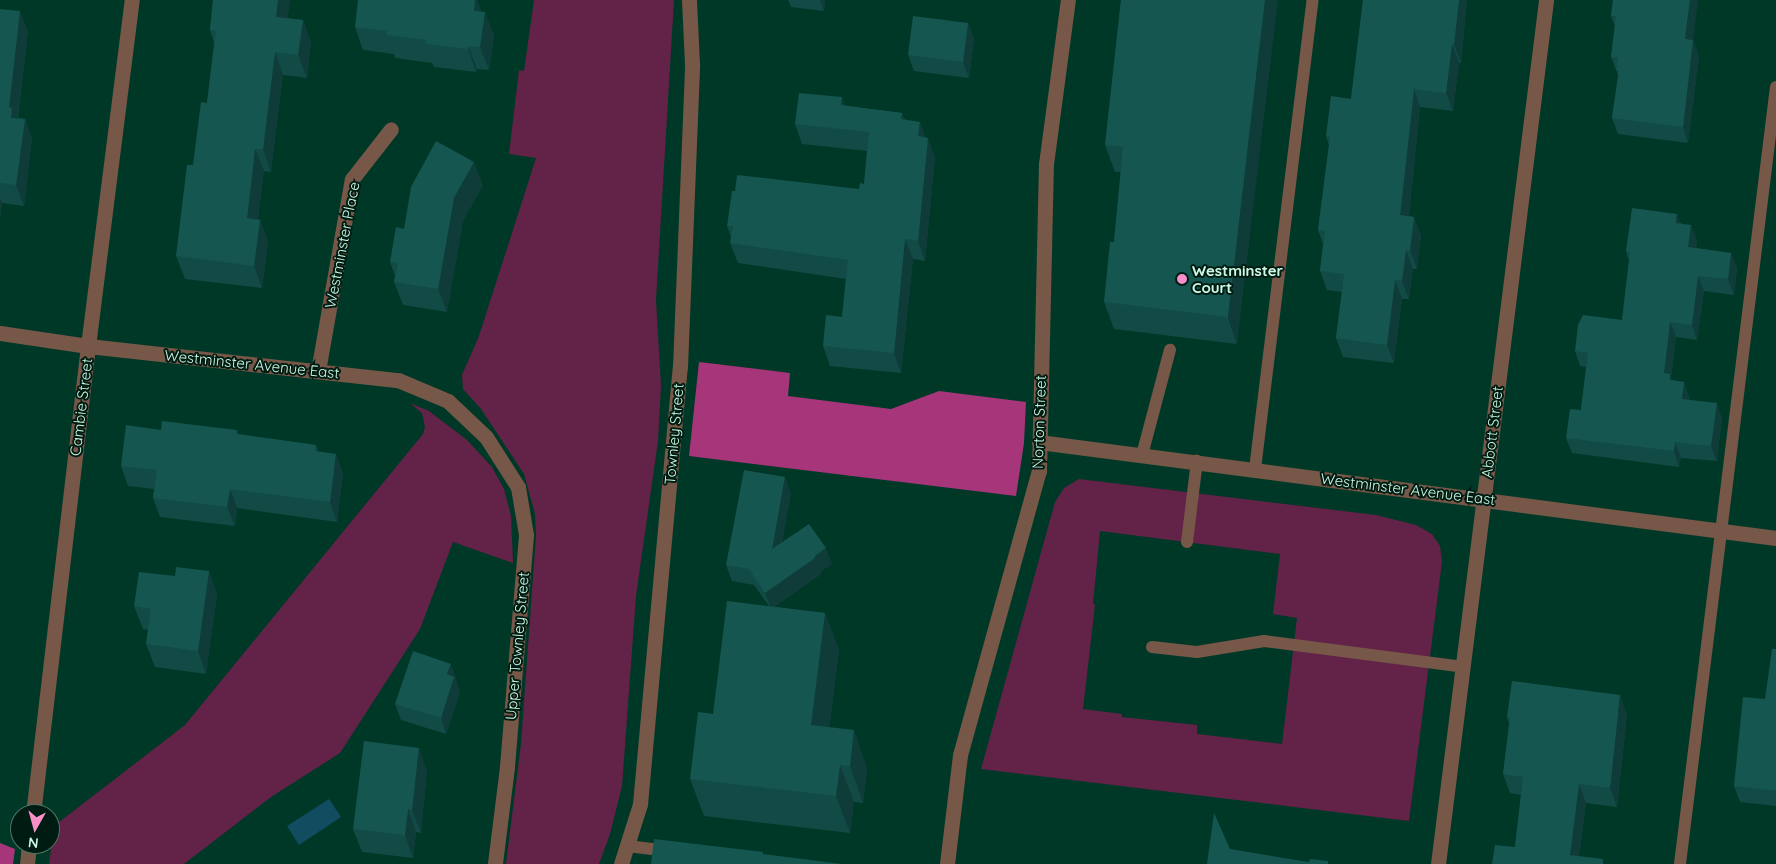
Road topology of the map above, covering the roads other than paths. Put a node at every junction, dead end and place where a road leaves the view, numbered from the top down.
1 (132, 0) edge
2 (689, 0) edge
3 (1068, 0) edge
4 (1313, 0) edge
5 (1546, 0) edge
6 (1776, 87) edge
7 (391, 129) dead end
8 (0, 333) edge
9 (88, 346) junction
10 (1170, 350) dead end
11 (318, 371) junction
12 (486, 437) joint
13 (1039, 442) junction
14 (1142, 455) junction
15 (1196, 461) junction
16 (1255, 469) junction
17 (1484, 498) junction
18 (1721, 531) junction
19 (1776, 538) edge
20 (1187, 542) dead end
21 (1152, 647) dead end
22 (1463, 667) junction
23 (34, 804) edge
24 (627, 846) junction
25 (685, 853) edge
26 (495, 864) edge
27 (621, 864) edge
28 (947, 864) edge
29 (1438, 864) edge
30 (1680, 864) edge

1 - 9 street, Cambie Street
2 - 24 street, Townley Street
3 - 13 street, Norton Street
4 - 16 lane
5 - 17 street, Abbott Street
6 - 18 lane
7 - 11 street, Westminster Place
8 - 9 street, Westminster Avenue East
9 - 11 street, Westminster Avenue East
9 - 23 street, Cambie Street
10 - 14 lane
11 - 12 street, Westminster Avenue East
12 - 26 street, Upper Townley Street
13 - 14 street, Westminster Avenue East
13 - 28 street, Norton Street
14 - 15 street, Westminster Avenue East
15 - 16 street, Westminster Avenue East
15 - 20 lane
16 - 17 street, Westminster Avenue East
17 - 18 street, Westminster Avenue East
17 - 22 street, Abbott Street
18 - 19 street, Westminster Avenue East
18 - 30 lane
21 - 22 lane
22 - 29 street, Abbott Street
24 - 25 lane
24 - 27 street, Townley Street

